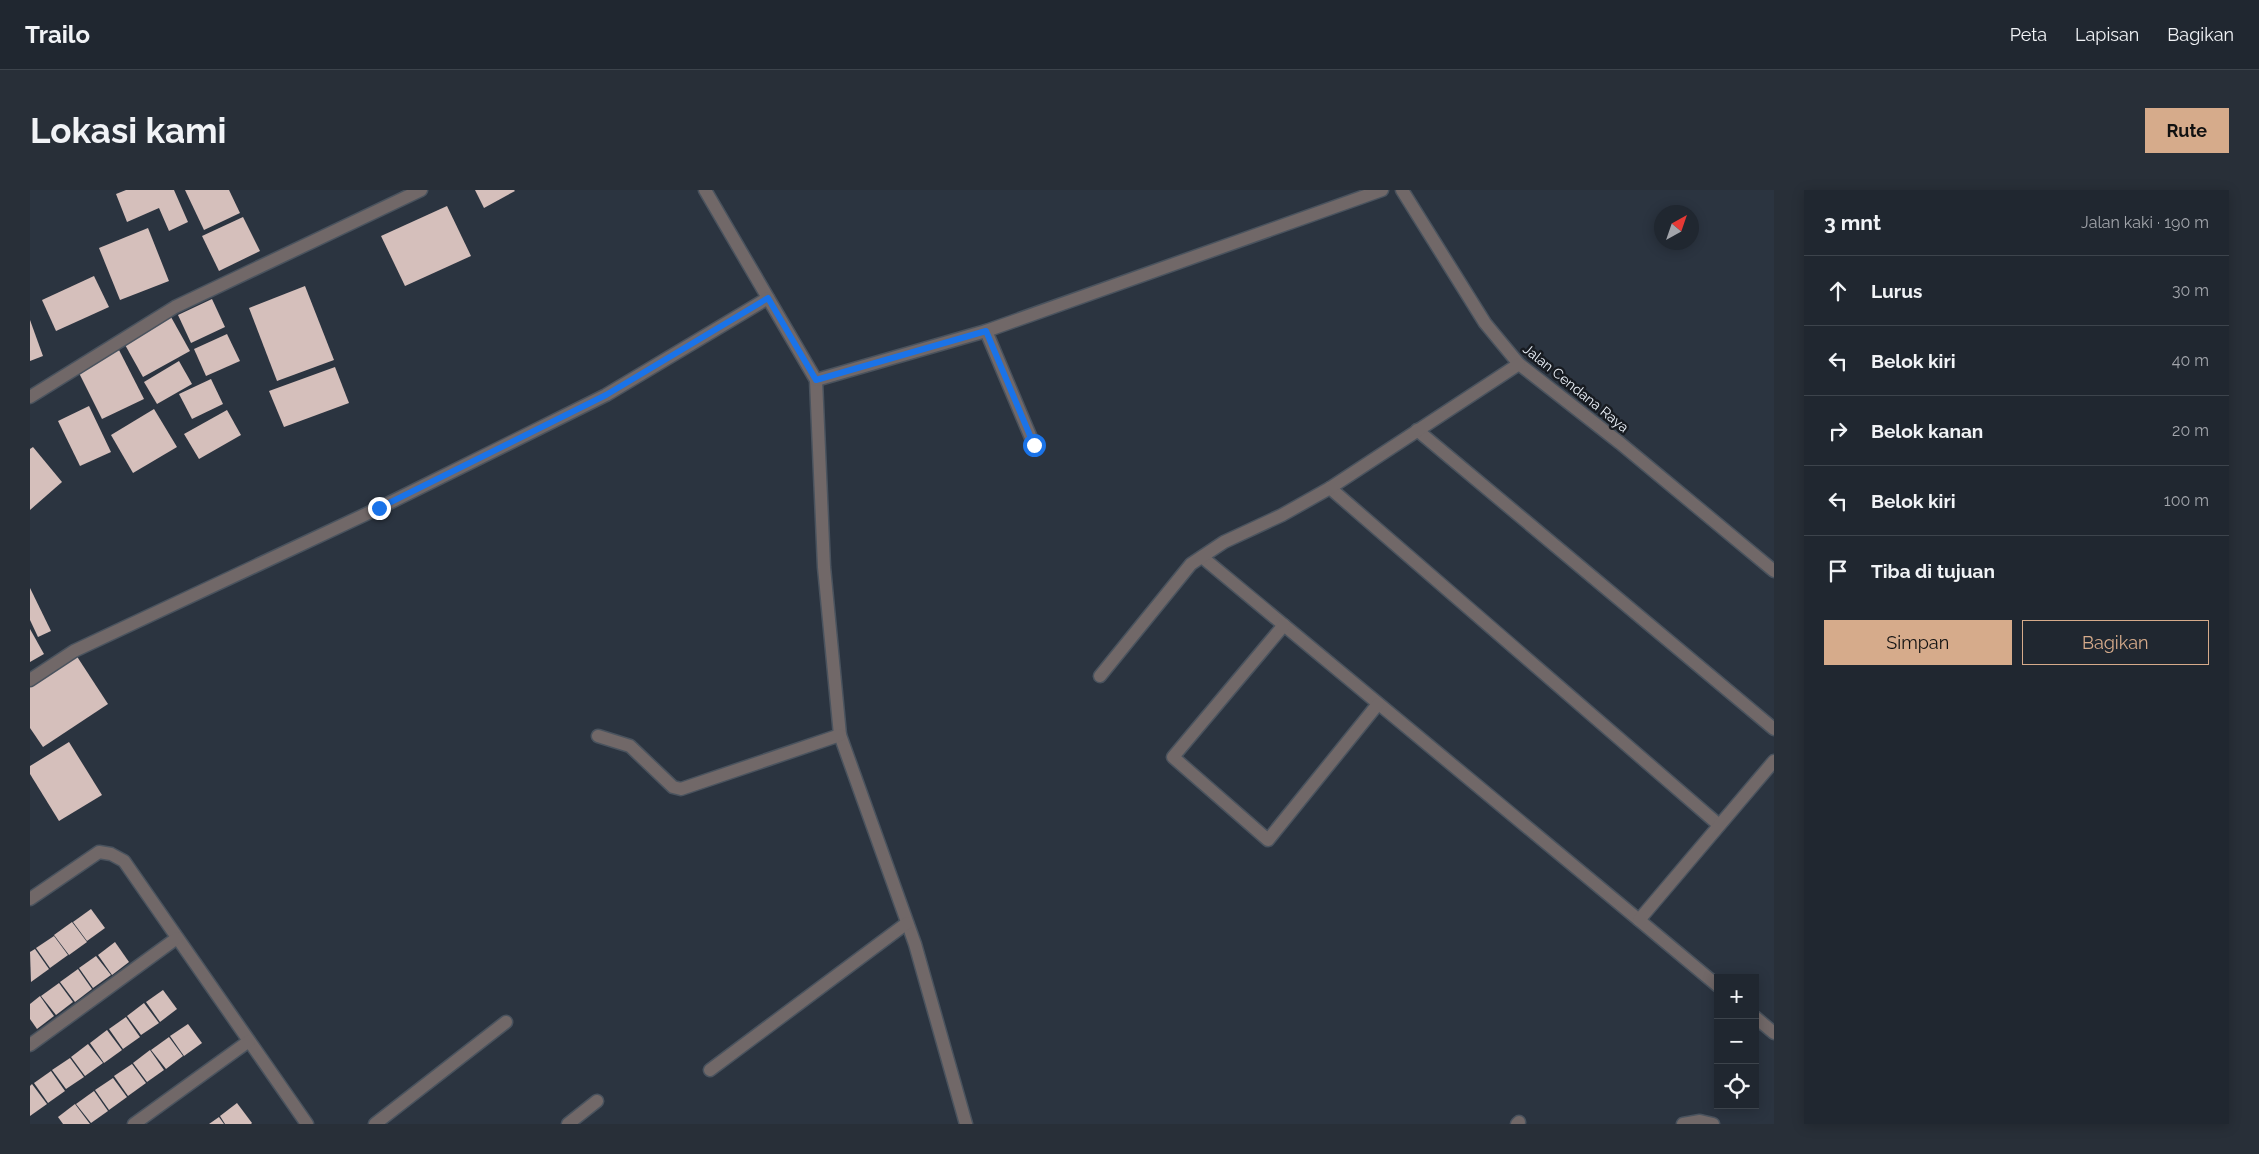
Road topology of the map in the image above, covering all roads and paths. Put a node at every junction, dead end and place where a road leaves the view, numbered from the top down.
1 (420, 190) edge
2 (705, 190) edge
3 (1382, 190) edge
4 (1402, 190) edge
5 (768, 298) junction
6 (986, 331) junction
7 (1519, 364) junction
8 (816, 380) junction
9 (30, 397) edge
10 (1417, 430) junction
11 (1034, 445) dead end
12 (1330, 488) junction
13 (1202, 557) junction
14 (1774, 571) edge
15 (1284, 625) junction
16 (1100, 676) dead end
17 (30, 680) edge
18 (1378, 704) junction
19 (1774, 729) edge
20 (840, 735) junction
21 (598, 736) dead end
22 (1774, 761) edge
23 (1719, 825) junction
24 (30, 899) edge
25 (1639, 920) junction
26 (907, 923) junction
27 (177, 938) junction
28 (1714, 983) edge
29 (1757, 1019) edge
30 (506, 1022) dead end
31 (1774, 1033) edge
32 (249, 1041) junction
33 (30, 1045) edge
34 (710, 1070) dead end
35 (597, 1101) dead end
36 (134, 1124) edge
37 (307, 1124) edge
38 (375, 1124) edge
39 (568, 1124) edge
40 (966, 1124) edge
41 (1682, 1124) edge
42 (1713, 1124) edge

1 - 9 street
2 - 5 street
3 - 6 street
4 - 7 street, Jalan Cendana Raya
5 - 8 street
5 - 17 street
6 - 8 street
6 - 11 street
7 - 10 street
7 - 14 street, Jalan Cendana Raya
8 - 20 street
10 - 12 street
10 - 19 street
12 - 13 street
12 - 23 street
13 - 15 street
13 - 16 street
15 - 18 street
15 - 18 street
18 - 25 street
20 - 21 street
20 - 26 street
22 - 23 street
23 - 25 street
24 - 27 street
25 - 28 street
26 - 34 street
26 - 40 street
27 - 32 street
27 - 33 street
29 - 31 street
30 - 38 street
32 - 36 street
32 - 37 street
35 - 39 street
41 - 42 street

